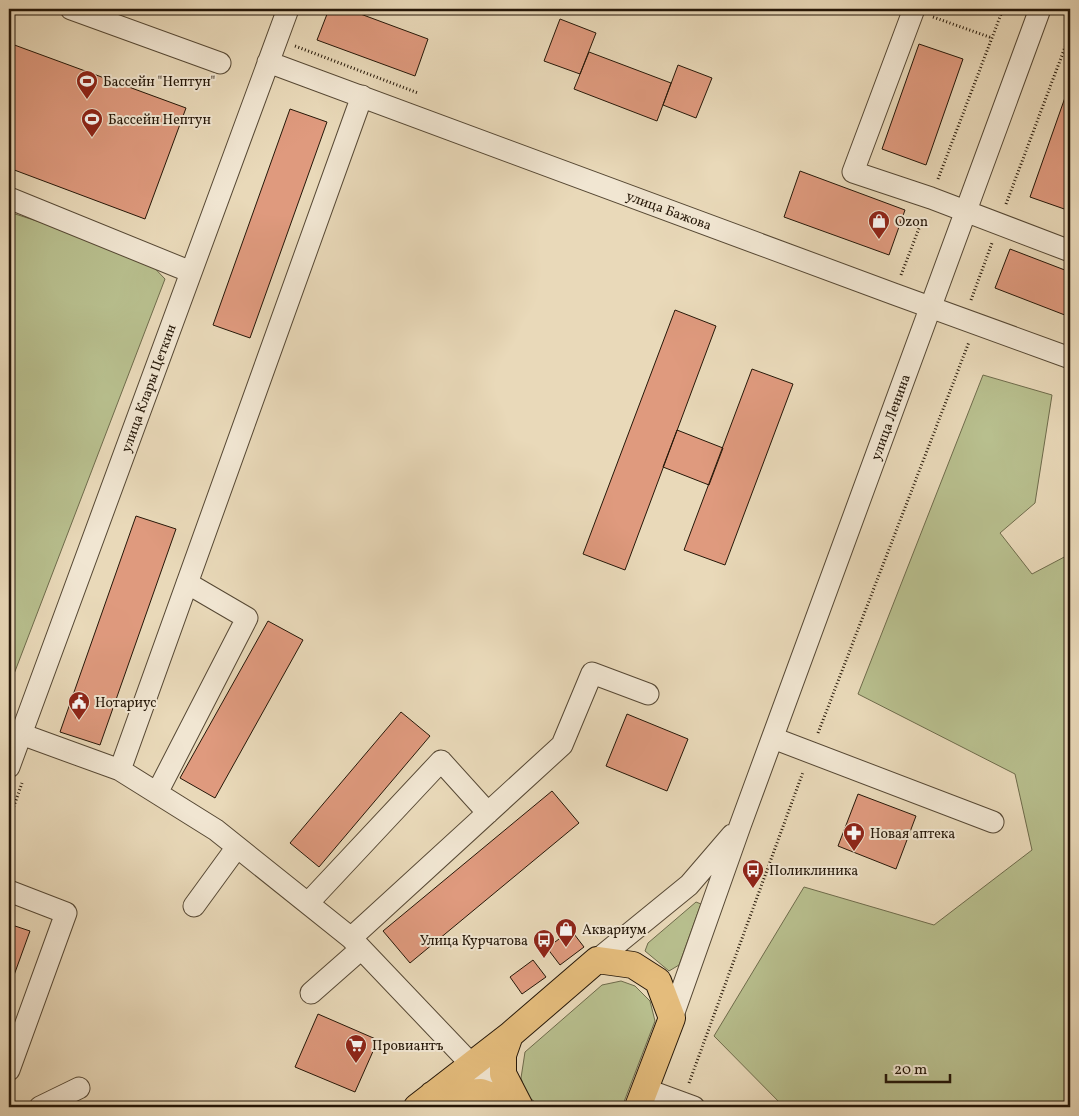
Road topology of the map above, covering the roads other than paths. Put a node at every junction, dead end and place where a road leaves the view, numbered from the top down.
1 (72, 9) edge
2 (288, 9) edge
3 (1040, 9) edge
4 (914, 10) edge
5 (268, 62) junction
6 (220, 63) dead end
7 (362, 96) junction
8 (9, 198) edge
9 (966, 212) junction
10 (1070, 251) edge
11 (191, 272) junction
12 (931, 307) junction
13 (1070, 358) edge
14 (188, 583) junction
15 (648, 694) dead end
16 (21, 734) junction
17 (773, 738) junction
18 (9, 767) edge
19 (120, 770) junction
20 (157, 793) junction
21 (488, 813) junction
22 (993, 822) dead end
23 (740, 826) junction
24 (237, 847) junction
25 (9, 891) edge
26 (308, 904) junction
27 (194, 906) dead end
28 (356, 943) junction
29 (597, 960) junction
30 (311, 993) dead end
31 (672, 1018) junction
32 (510, 1035) junction
33 (471, 1064) junction
34 (9, 1070) edge
35 (79, 1088) dead end
36 (641, 1098) edge
37 (425, 1101) edge
38 (688, 1105) edge
39 (519, 1106) edge
40 (40, 1107) edge

1 - 6 street
2 - 5 street, улица Клары Цеткин
3 - 9 street, улица Ленина
4 - 9 street
5 - 7 street, улица Бажова
5 - 11 street, улица Клары Цеткин
7 - 12 street, улица Бажова
7 - 14 street
8 - 11 street
9 - 10 street
9 - 12 street, улица Ленина
11 - 16 street, улица Клары Цеткин
12 - 13 street, улица Бажова
12 - 17 street, улица Ленина
14 - 19 street
14 - 20 street
15 - 21 street
16 - 18 street, улица Клары Цеткин
16 - 19 street
17 - 22 street
17 - 23 street, улица Ленина
19 - 20 street
20 - 24 street
21 - 26 street
21 - 28 street
23 - 29 street
23 - 31 street, улица Ленина
24 - 26 street
24 - 27 street
25 - 34 street
26 - 28 street
28 - 30 street
28 - 33 street
29 - 31 main road
29 - 32 main road
31 - 36 main road
32 - 33 main road
32 - 39 main road
33 - 37 main road
33 - 39 street
35 - 40 street
36 - 38 street
37 - 39 main road

